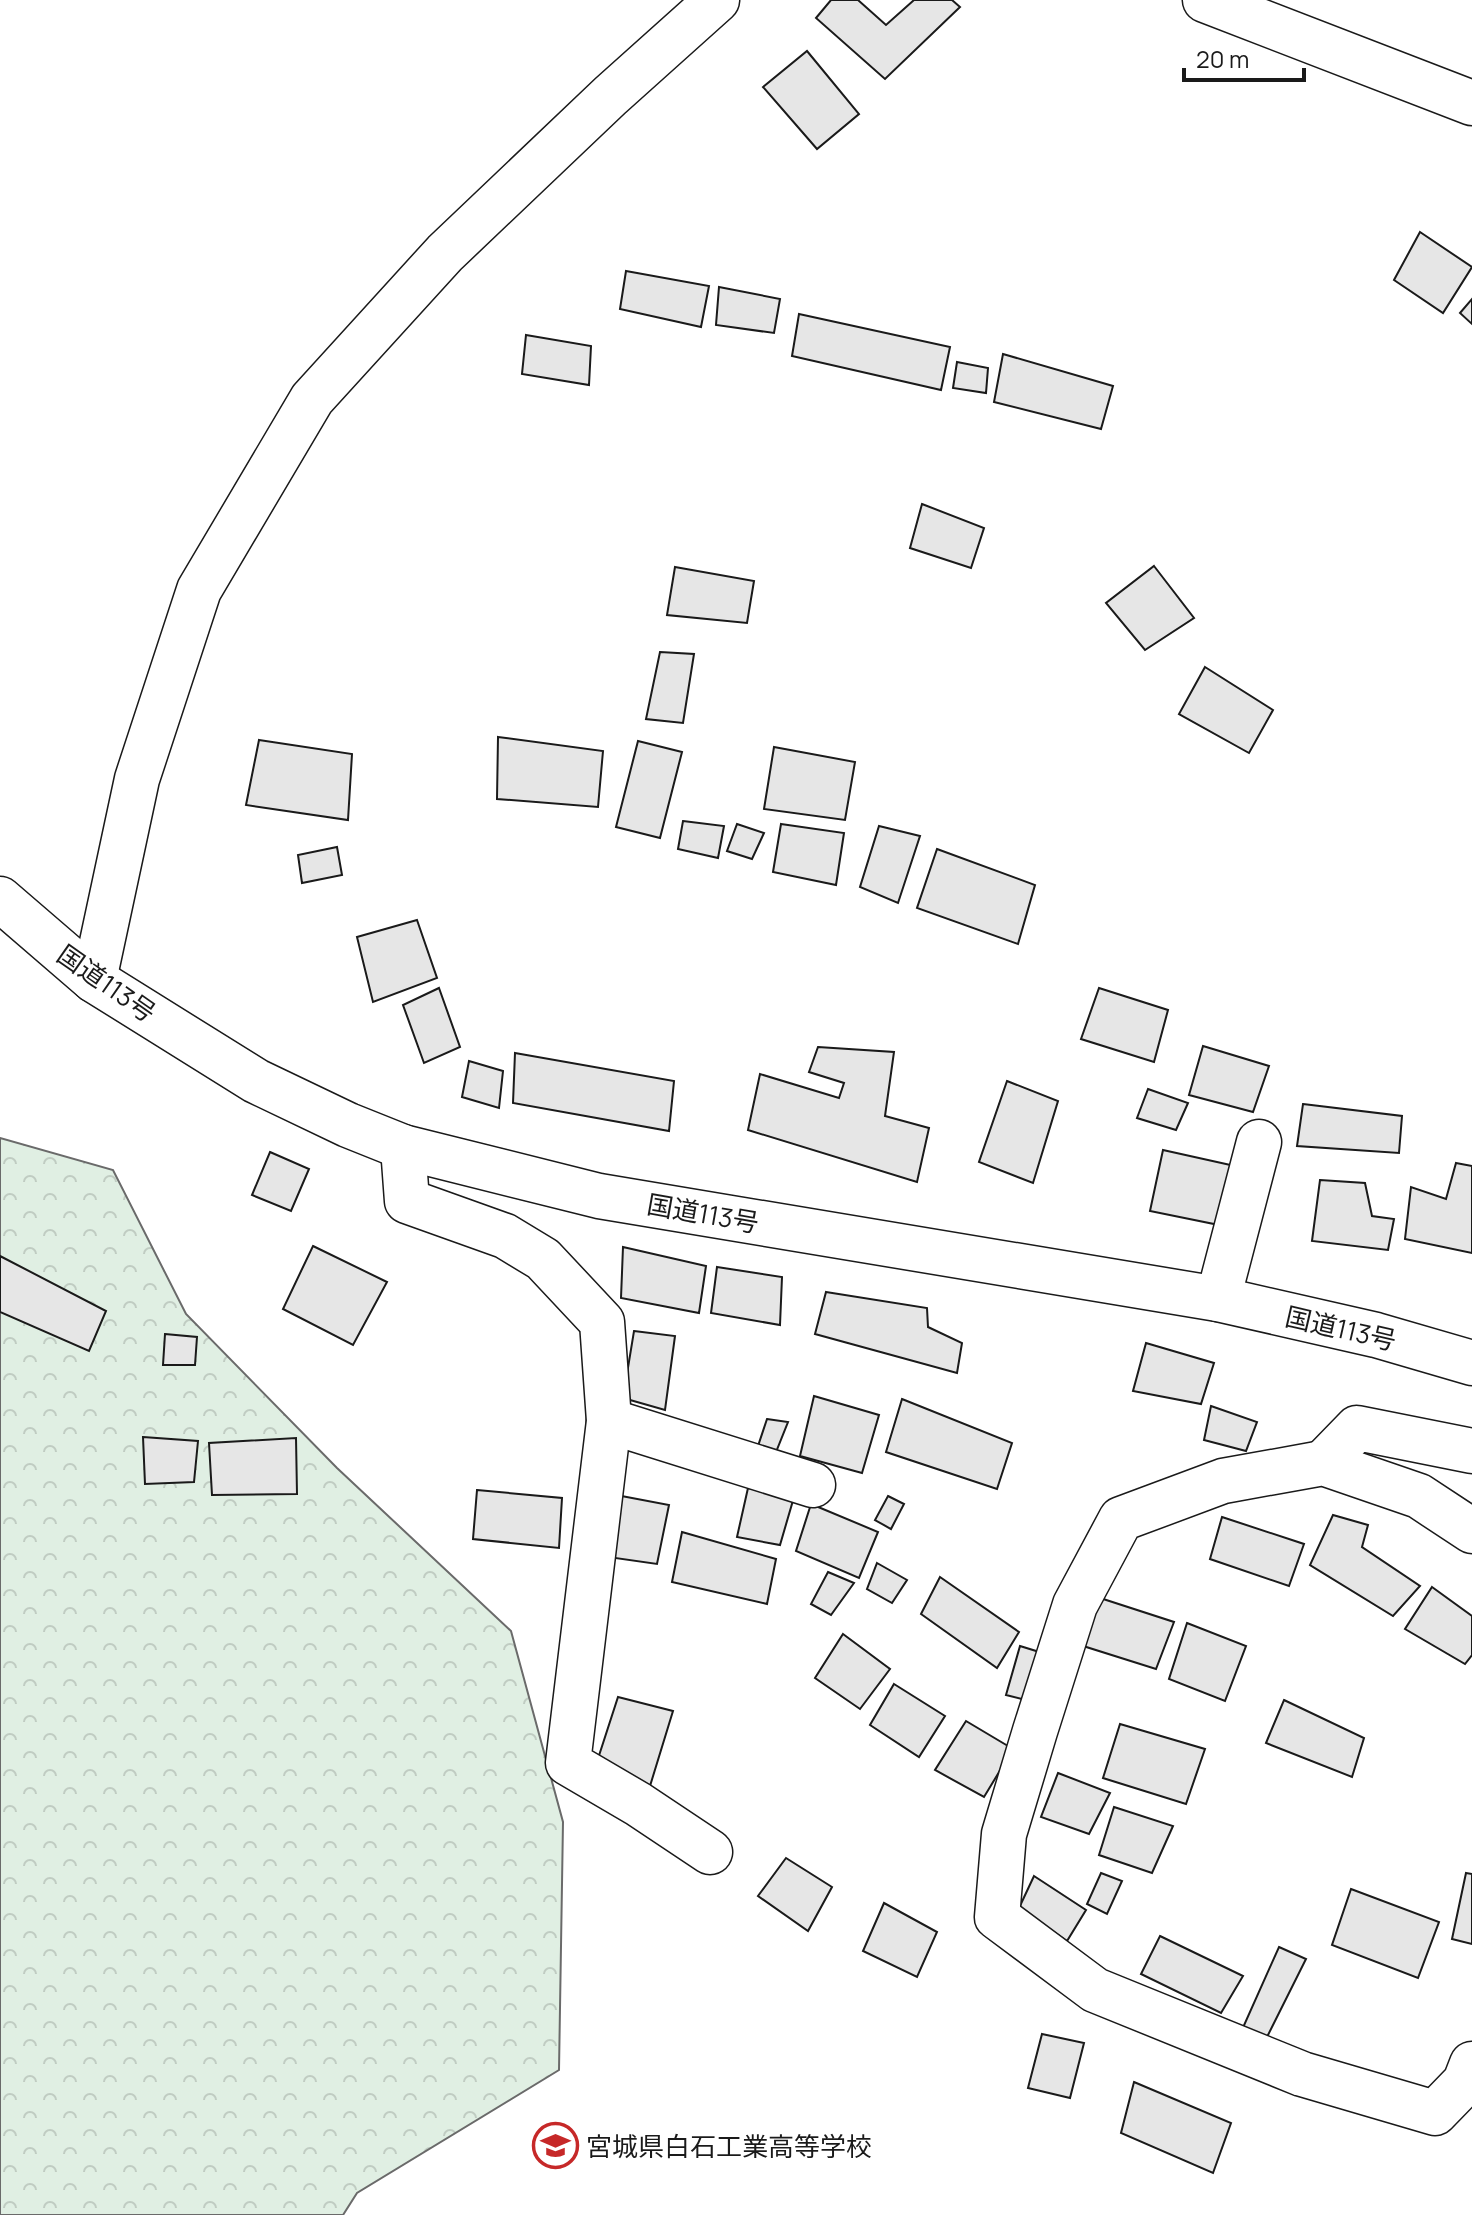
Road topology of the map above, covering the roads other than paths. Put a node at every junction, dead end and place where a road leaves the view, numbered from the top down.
1 (717, 0) edge
2 (1205, 0) edge
3 (1472, 103) edge
4 (0, 899) edge
5 (94, 980) junction
6 (1259, 1142) dead end
7 (403, 1147) junction
8 (1218, 1299) junction
9 (1472, 1363) edge
10 (609, 1421) junction
11 (1472, 1451) edge
12 (1323, 1463) junction
13 (813, 1485) dead end
14 (1472, 1531) edge
15 (710, 1852) dead end
16 (1472, 2064) edge

1 - 5 main road
2 - 3 main road
4 - 5 main road, 国道113号
5 - 7 main road, 国道113号
6 - 8 main road
7 - 8 main road, 国道113号
7 - 10 main road
8 - 9 main road, 国道113号
10 - 13 main road
10 - 15 main road
11 - 12 main road
12 - 14 main road
12 - 16 main road

